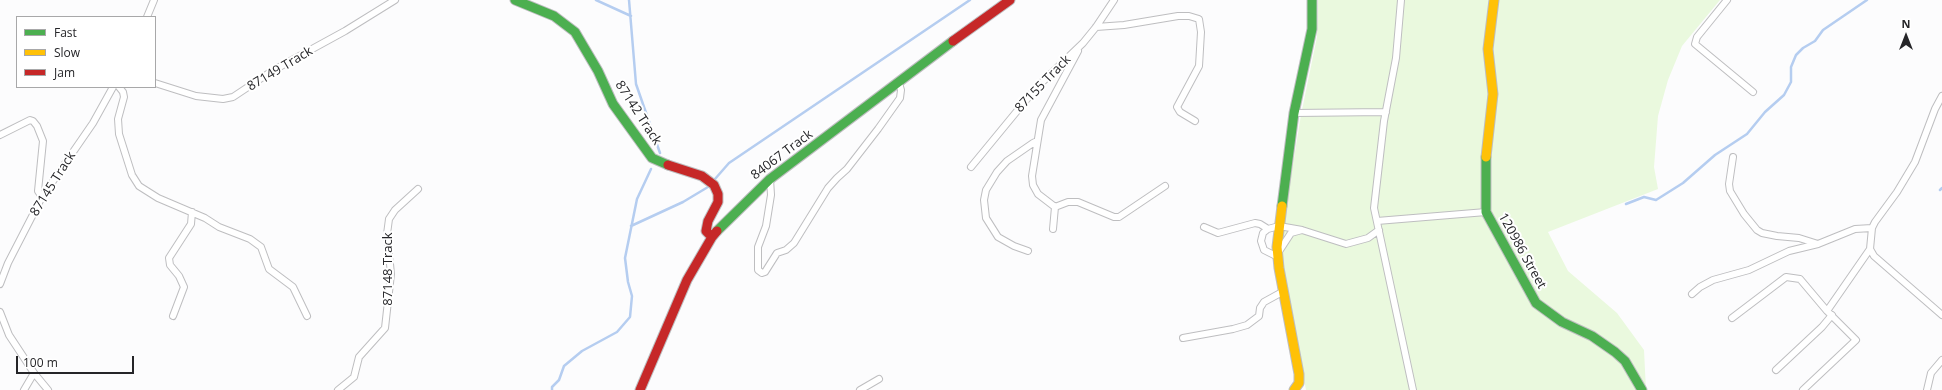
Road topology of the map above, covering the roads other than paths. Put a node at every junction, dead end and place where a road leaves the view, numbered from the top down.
1 (154, 0) edge
2 (395, 0) edge
3 (515, 0) edge
4 (1010, 0) edge
5 (1114, 0) edge
6 (1312, 0) edge
7 (1402, 0) edge
8 (1494, 0) edge
9 (1727, 0) edge
10 (147, 16) edge
11 (1096, 27) junction
12 (1083, 43) junction
13 (899, 83) junction
14 (156, 84) edge
15 (112, 88) edge
16 (120, 88) edge
17 (1752, 92) dead end
18 (1942, 96) edge
19 (1386, 112) junction
20 (1294, 113) junction
21 (1195, 121) dead end
22 (0, 135) edge
23 (1037, 141) junction
24 (1733, 157) dead end
25 (971, 167) dead end
26 (770, 179) junction
27 (1165, 186) dead end
28 (418, 189) dead end
29 (42, 197) junction
30 (1055, 207) junction
31 (192, 212) junction
32 (1486, 212) junction
33 (1377, 221) junction
34 (1279, 226) junction
35 (1204, 227) dead end
36 (1872, 228) junction
37 (1053, 229) dead end
38 (1268, 229) junction
39 (1302, 230) junction
40 (1379, 230) junction
41 (712, 237) junction
42 (1818, 244) junction
43 (1870, 249) junction
44 (1028, 250) dead end
45 (1278, 254) junction
46 (0, 284) edge
47 (1284, 291) junction
48 (1692, 294) dead end
49 (0, 312) edge
50 (1829, 313) junction
51 (1942, 315) edge
52 (173, 316) dead end
53 (307, 316) dead end
54 (1732, 318) dead end
55 (1183, 338) dead end
56 (1942, 360) edge
57 (1776, 370) dead end
58 (34, 373) junction
59 (879, 379) dead end
60 (24, 390) edge
61 (48, 390) edge
62 (338, 390) edge
63 (640, 390) edge
64 (860, 390) edge
65 (1294, 390) edge
66 (1413, 390) edge
67 (1642, 390) edge
68 (1803, 390) edge
69 (1927, 390) edge

1 - 10 street
2 - 14 street, 87149 Track
3 - 41 street, 87142 Track
4 - 13 street, 84067 Track
5 - 11 street, 87155 Track
6 - 20 street
7 - 19 street
8 - 32 street, 120986 Street
9 - 17 street
11 - 12 street, 87155 Track
11 - 21 street
12 - 23 street
12 - 25 street, 87155 Track
13 - 26 street, 84067 Track
13 - 26 street
15 - 29 street, 87145 Track
16 - 31 street
18 - 36 street
19 - 20 street
19 - 33 street
20 - 34 street
22 - 29 street
23 - 30 street
23 - 44 street
24 - 42 street
26 - 41 street, 84067 Track
27 - 30 street
28 - 62 street, 87148 Track
29 - 46 street, 87145 Track
30 - 37 street
31 - 52 street
31 - 53 street
32 - 33 street
32 - 67 street, 120986 Street
33 - 40 street
34 - 38 street
34 - 39 street
34 - 45 street
35 - 38 street
36 - 42 street
36 - 43 street
38 - 45 street
39 - 40 street
39 - 45 street
40 - 66 street
41 - 63 street, 84067 Track
42 - 48 street
43 - 50 street
43 - 51 street
45 - 47 street
47 - 55 street
47 - 65 street
49 - 58 street
50 - 54 street
50 - 57 street
50 - 68 street
56 - 69 street
58 - 60 street
58 - 61 street
59 - 64 street

